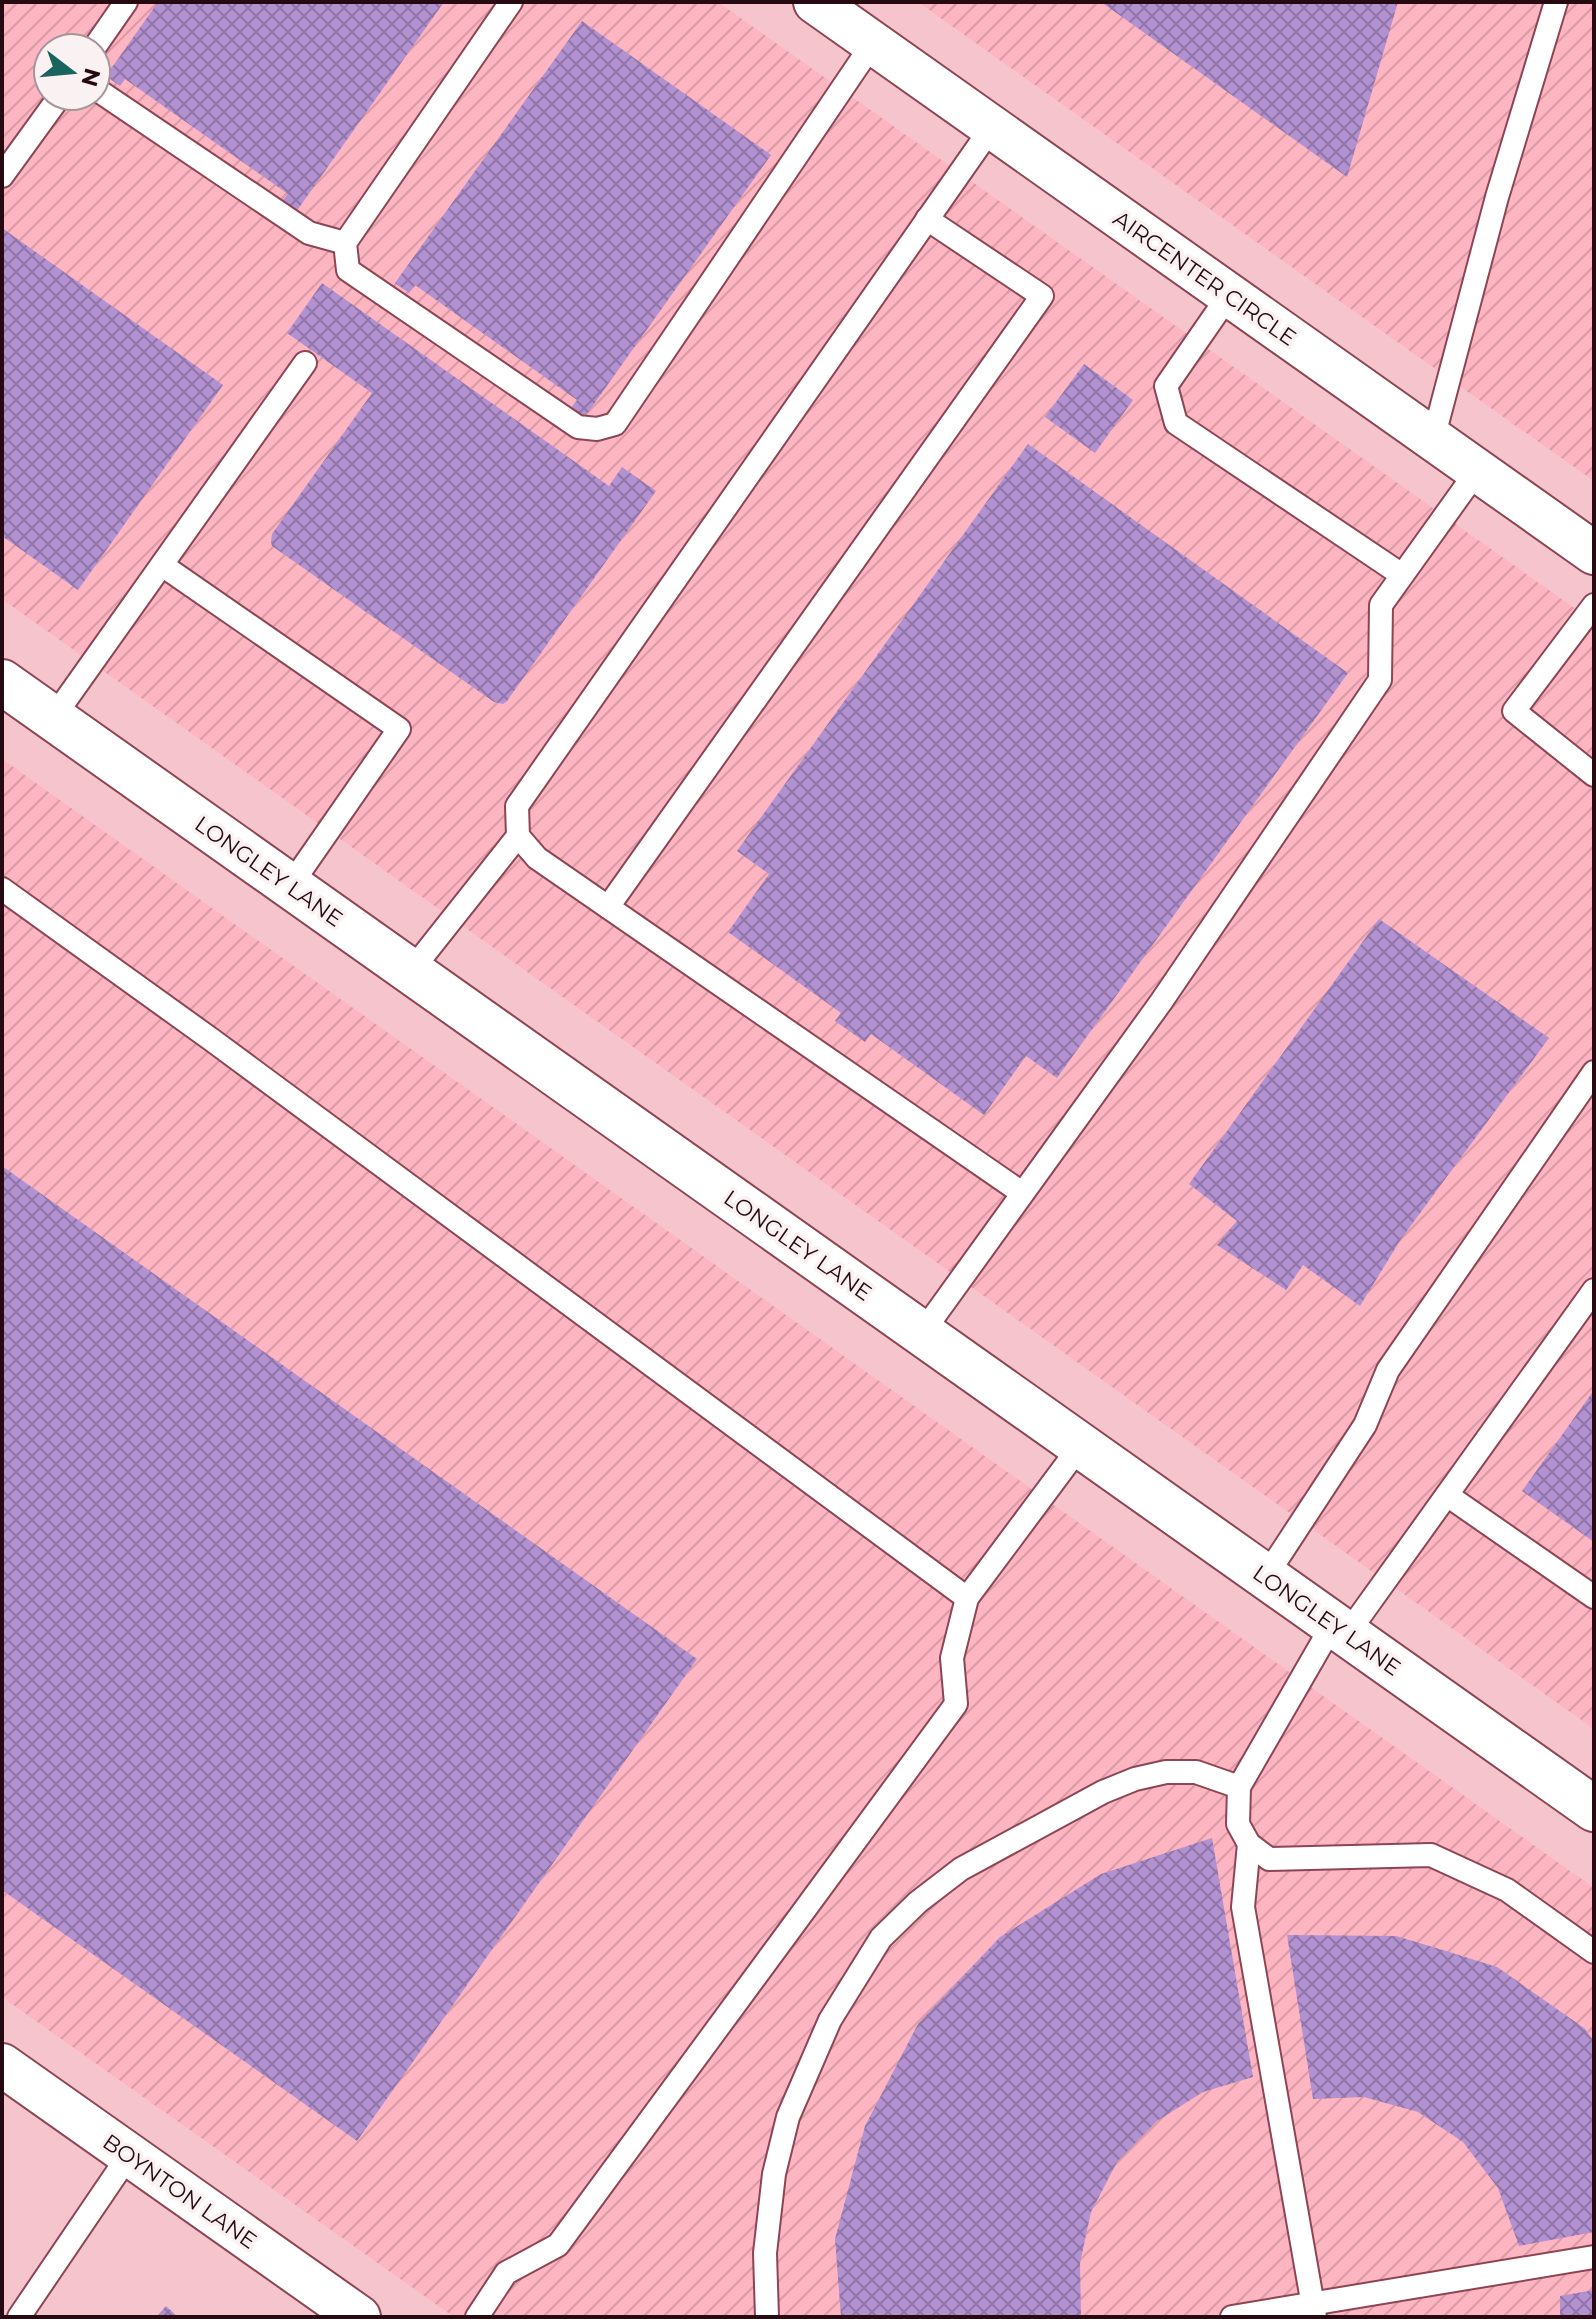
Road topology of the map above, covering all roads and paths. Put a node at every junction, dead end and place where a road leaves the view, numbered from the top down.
1 (126, 2) edge
2 (511, 2) edge
3 (1556, 2) edge
4 (823, 4) edge
5 (105, 32) edge
6 (873, 43) junction
7 (112, 100) edge
8 (48, 112) edge
9 (992, 127) junction
10 (2, 176) edge
11 (927, 219) junction
12 (345, 243) junction
13 (1229, 295) junction
14 (305, 363) dead end
15 (1433, 439) junction
16 (1477, 471) junction
17 (1594, 553) edge
18 (162, 565) junction
19 (1402, 575) junction
20 (1594, 605) edge
21 (2, 682) edge
22 (53, 718) junction
23 (1594, 775) edge
24 (518, 836) junction
25 (290, 886) junction
26 (2, 889) edge
27 (608, 907) junction
28 (411, 971) junction
29 (1594, 1072) edge
30 (1022, 1193) junction
31 (1594, 1290) edge
32 (922, 1333) junction
33 (1081, 1445) junction
34 (1447, 1495) junction
35 (1266, 1576) junction
36 (1594, 1597) edge
37 (967, 1598) junction
38 (1340, 1629) junction
39 (1239, 1787) junction
40 (1594, 1809) edge
41 (1249, 1844) junction
42 (1594, 1952) edge
43 (2, 2065) edge
44 (129, 2155) junction
45 (1594, 2257) edge
46 (1314, 2310) edge
47 (19, 2317) edge
48 (359, 2317) edge
49 (477, 2317) edge
50 (767, 2317) edge
51 (1232, 2317) edge

1 - 5 lane
2 - 12 lane
3 - 15 lane
4 - 6 street, AIRCENTER CIRCLE
6 - 9 street, AIRCENTER CIRCLE
6 - 12 lane
7 - 12 lane
8 - 10 lane
9 - 11 lane
9 - 13 street, AIRCENTER CIRCLE
11 - 24 lane
11 - 27 lane
13 - 15 street, AIRCENTER CIRCLE
13 - 19 lane
14 - 18 lane
15 - 16 street, AIRCENTER CIRCLE
16 - 17 street, AIRCENTER CIRCLE
16 - 19 lane
18 - 22 lane
18 - 25 lane
19 - 30 lane
20 - 23 lane
21 - 22 main road, LONGLEY LANE
22 - 25 main road, LONGLEY LANE
24 - 27 lane
24 - 28 lane
25 - 28 main road, LONGLEY LANE
26 - 37 lane
27 - 30 lane
28 - 32 main road, LONGLEY LANE
29 - 35 lane
30 - 32 lane
31 - 34 lane
32 - 33 main road, LONGLEY LANE
33 - 35 main road, LONGLEY LANE
33 - 37 lane
34 - 36 lane
34 - 38 lane
35 - 38 main road, LONGLEY LANE
37 - 49 lane
38 - 39 lane
38 - 40 main road, LONGLEY LANE
39 - 41 lane
39 - 50 lane
41 - 42 lane
41 - 46 lane
43 - 44 street, BOYNTON LANE
44 - 47 lane
44 - 48 street, BOYNTON LANE
45 - 46 lane
46 - 51 lane

